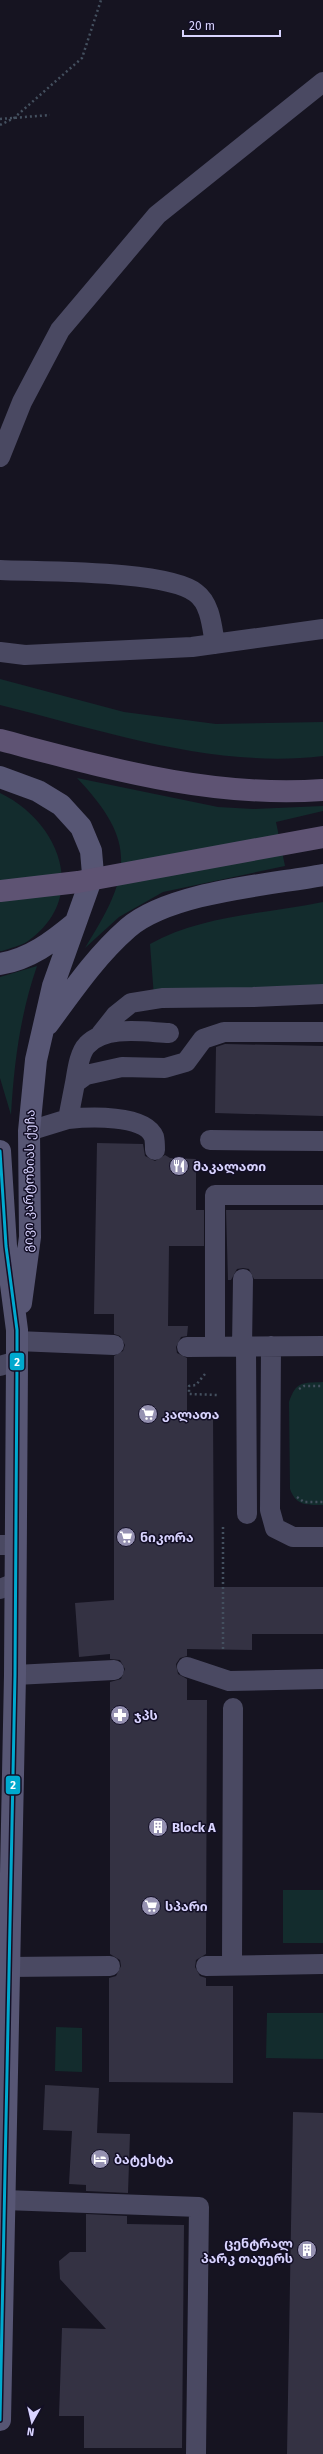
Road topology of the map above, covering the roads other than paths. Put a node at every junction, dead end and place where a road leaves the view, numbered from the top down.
1 (323, 82) edge
2 (0, 457) edge
3 (0, 570) edge
4 (323, 629) edge
5 (215, 644) junction
6 (0, 652) edge
7 (0, 740) edge
8 (0, 777) edge
9 (323, 790) edge
10 (323, 837) edge
11 (323, 875) edge
12 (0, 891) edge
13 (75, 922) junction
14 (0, 964) edge
15 (323, 994) edge
16 (323, 1032) edge
17 (42, 1033) junction
18 (169, 1033) dead end
19 (101, 1034) junction
20 (75, 1083) junction
21 (68, 1120) junction
22 (30, 1132) junction
23 (210, 1140) dead end
24 (323, 1140) edge
25 (155, 1150) dead end
26 (0, 1151) edge
27 (323, 1195) edge
28 (243, 1280) dead end
29 (114, 1345) dead end
30 (271, 1346) junction
31 (323, 1346) edge
32 (187, 1347) dead end
33 (215, 1347) junction
34 (244, 1347) junction
35 (13, 1350) edge
36 (248, 1514) dead end
37 (323, 1537) edge
38 (8, 1545) edge
39 (8, 1586) edge
40 (187, 1667) dead end
41 (114, 1670) dead end
42 (15, 1675) junction
43 (323, 1679) edge
44 (232, 1708) dead end
45 (5, 1866) edge
46 (323, 1964) edge
47 (232, 1965) junction
48 (110, 1966) dead end
49 (206, 1966) dead end
50 (8, 1967) junction
51 (4, 2009) edge
52 (3, 2054) edge
53 (4, 2200) junction
54 (1, 2340) edge
55 (0, 2420) edge
56 (196, 2454) edge

1 - 2 lane
3 - 5 lane
4 - 5 lane
5 - 6 lane
7 - 9 main road
8 - 13 main road, გივი კარტოზიას ქუჩა
10 - 12 main road
11 - 17 main road
13 - 14 main road
13 - 17 main road, გივი კარტოზიას ქუჩა
15 - 19 lane
16 - 20 lane
17 - 22 main road, გივი კარტოზიას ქუჩა
18 - 19 lane
19 - 20 lane
20 - 21 lane
21 - 22 lane
21 - 25 lane
22 - 35 main road, გივი კარტოზიას ქუჩა
23 - 24 lane
26 - 35 main road, გივი კარტოზიას ქუჩა
27 - 33 lane
28 - 34 lane
29 - 35 lane
30 - 31 lane
30 - 34 lane
30 - 37 lane
32 - 33 lane
33 - 34 lane
34 - 36 lane
35 - 38 main road, გივი კარტოზიას ქუჩა
38 - 39 main road, გივი კარტოზიას ქუჩა
39 - 42 main road, გივი კარტოზიას ქუჩა
40 - 43 lane
41 - 42 lane
42 - 45 main road, გივი კარტოზიას ქუჩა
44 - 47 lane
45 - 50 main road, გივი კარტოზიას ქუჩა
46 - 47 lane
47 - 49 lane
48 - 50 lane
50 - 51 main road, გივი კარტოზიას ქუჩა
51 - 52 main road, გივი კარტოზიას ქუჩა
52 - 53 main road, გივი კარტოზიას ქუჩა
53 - 54 main road, გივი კარტოზიას ქუჩა
53 - 56 lane
54 - 55 main road, გივი კარტოზიას ქუჩა

